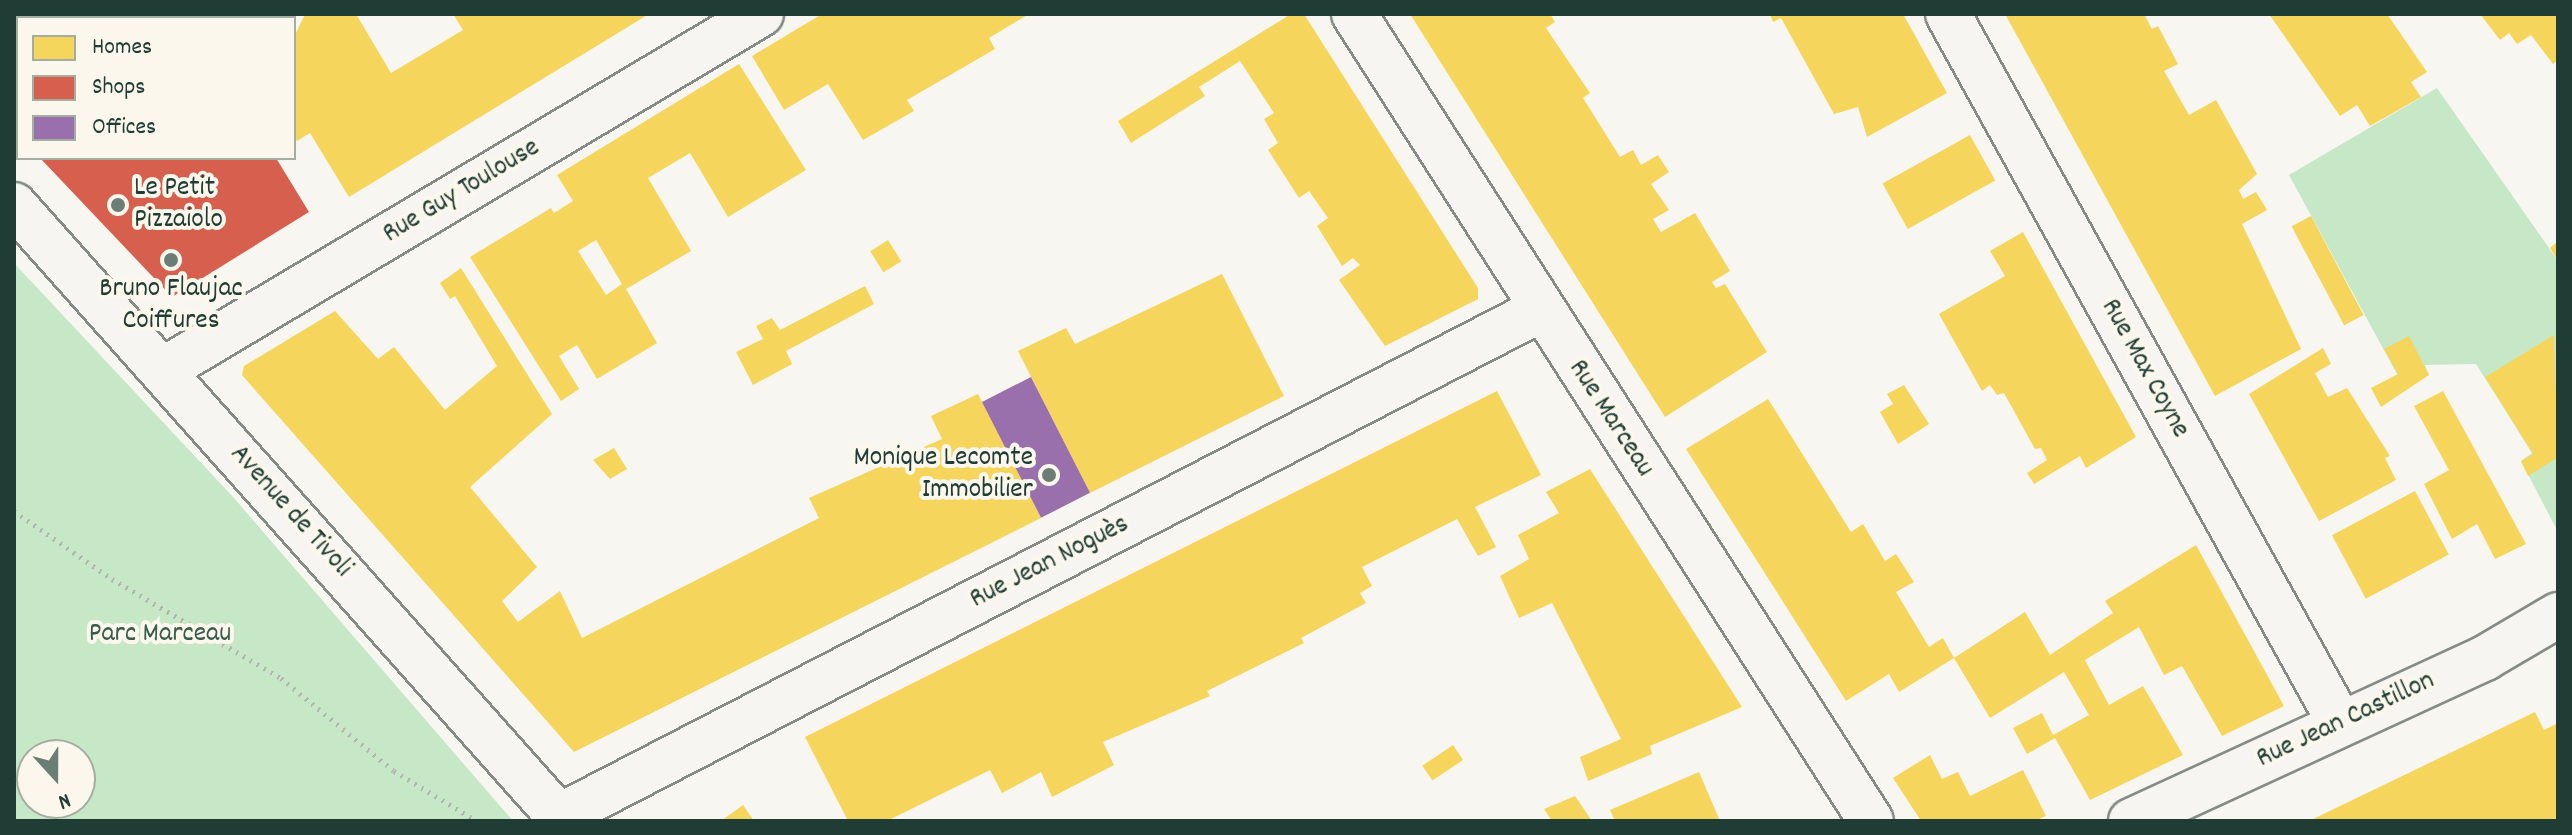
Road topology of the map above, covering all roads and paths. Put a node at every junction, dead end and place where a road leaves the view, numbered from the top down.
1 (761, 14) edge
2 (1354, 14) edge
3 (1948, 14) edge
4 (14, 205) edge
5 (1540, 310) junction
6 (163, 370) junction
7 (14, 511) edge
8 (2558, 615) edge
9 (2340, 723) junction
10 (562, 819) edge
11 (477, 821) edge
12 (1871, 821) edge
13 (2131, 821) edge

1 - 6 street, Rue Guy Toulouse
2 - 5 street, Rue Marceau
3 - 9 street, Rue Max Coyne
4 - 6 street, Avenue de Tivoli
5 - 10 street, Rue Jean Noguès
5 - 12 street, Rue Marceau
6 - 10 street, Avenue de Tivoli
7 - 11 path
8 - 9 street, Rue Jean Castillon
9 - 13 street, Rue Jean Castillon

